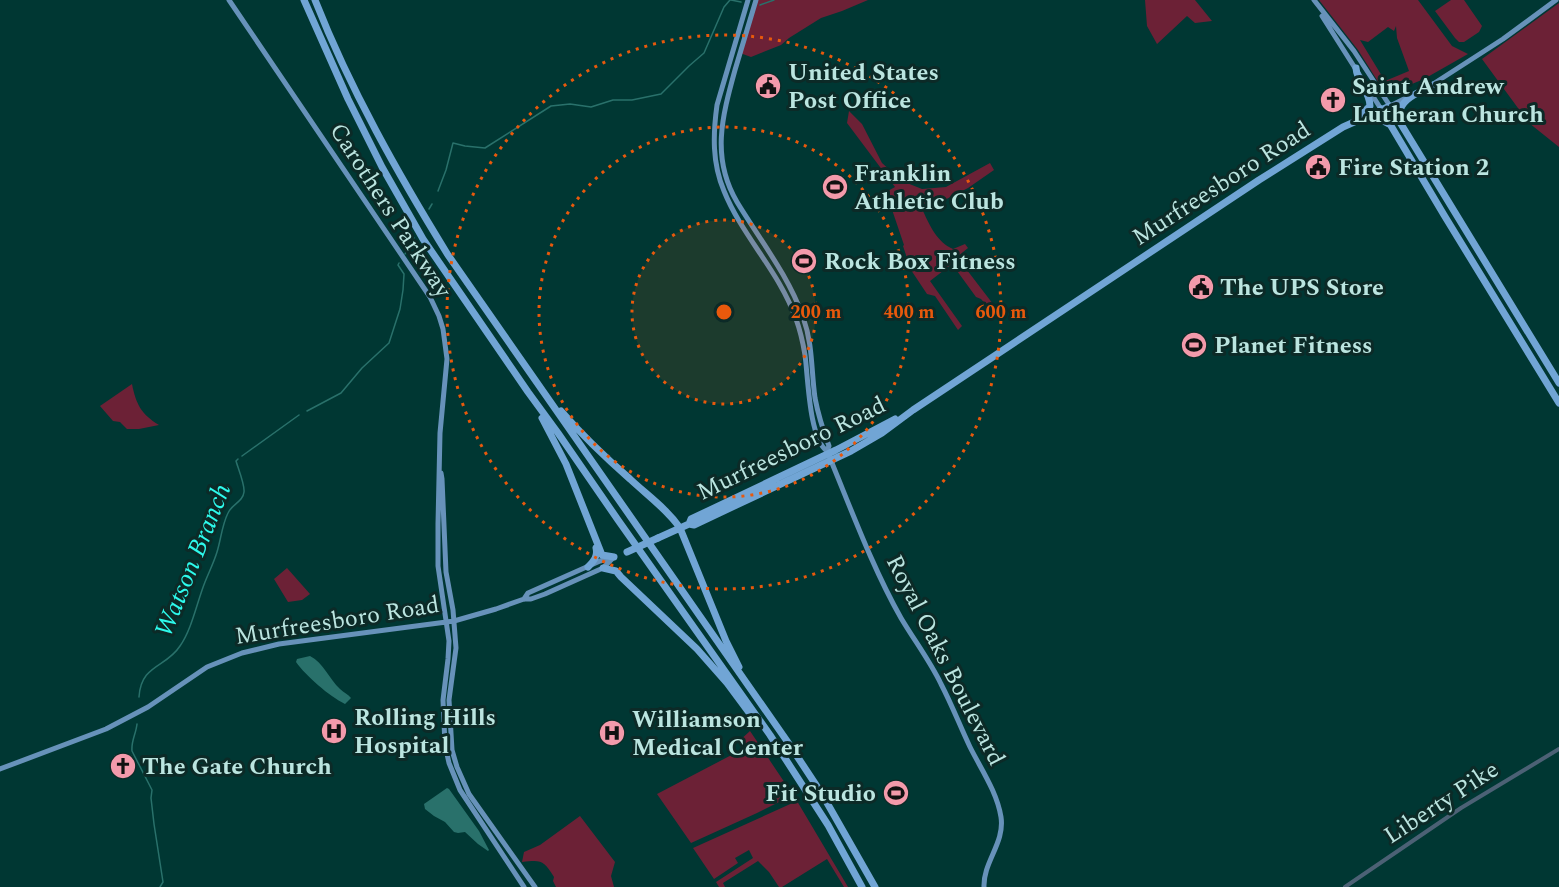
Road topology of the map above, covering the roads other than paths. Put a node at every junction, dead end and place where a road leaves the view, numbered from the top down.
1 (229, 0) edge
2 (304, 0) edge
3 (315, 0) edge
4 (748, 0) edge
5 (756, 0) edge
6 (1313, 0) edge
7 (1556, 0) edge
8 (1356, 68) junction
9 (1433, 85) junction
10 (1390, 106) junction
11 (1381, 109) junction
12 (1349, 124) junction
13 (1389, 124) junction
14 (1420, 154) junction
15 (812, 351) junction
16 (805, 352) junction
17 (1559, 382) edge
18 (540, 388) junction
19 (528, 392) junction
20 (1559, 403) edge
21 (913, 410) junction
22 (828, 452) junction
23 (831, 461) junction
24 (689, 524) junction
25 (680, 528) junction
26 (441, 536) junction
27 (595, 539) junction
28 (614, 557) junction
29 (588, 567) junction
30 (603, 568) junction
31 (616, 571) junction
32 (524, 599) junction
33 (454, 621) junction
34 (446, 623) junction
35 (771, 717) junction
36 (770, 735) junction
37 (1559, 750) edge
38 (0, 769) edge
39 (524, 887) edge
40 (535, 887) edge
41 (862, 887) edge
42 (875, 887) edge
43 (984, 887) edge
44 (1345, 887) edge

1 - 26 main road, Carothers Parkway
2 - 19 highway
3 - 18 highway
4 - 16 main road
5 - 15 main road
6 - 8 main road
6 - 10 main road
7 - 9 main road, Murfreesboro Road
8 - 11 main road
8 - 12 highway
9 - 10 main road, Murfreesboro Road
9 - 14 highway
10 - 11 highway, Murfreesboro Road
10 - 14 highway
11 - 12 highway, Murfreesboro Road
11 - 13 highway
12 - 13 highway
12 - 21 highway, Murfreesboro Road
13 - 20 highway
14 - 17 highway
15 - 16 main road
15 - 22 main road
16 - 22 main road
18 - 25 highway
18 - 35 highway
19 - 27 highway
19 - 36 highway
21 - 22 highway, Murfreesboro Road
21 - 23 highway, Murfreesboro Road
22 - 23 main road, Royal Oaks Boulevard
22 - 24 highway, Murfreesboro Road
23 - 24 highway, Murfreesboro Road
23 - 43 main road, Royal Oaks Boulevard
24 - 25 highway, Murfreesboro Road
25 - 28 highway, Murfreesboro Road, bridge
25 - 35 highway
26 - 33 main road, Carothers Parkway
26 - 34 main road, Carothers Parkway
27 - 28 highway
27 - 29 highway
28 - 29 main road, Murfreesboro Road
28 - 30 main road, Murfreesboro Road
28 - 31 highway
29 - 32 main road, Murfreesboro Road
30 - 31 highway
30 - 32 main road, Murfreesboro Road
31 - 36 highway
32 - 33 main road, Murfreesboro Road
33 - 34 main road, Murfreesboro Road
33 - 40 main road, Carothers Parkway
34 - 38 main road, Murfreesboro Road
34 - 39 main road, Carothers Parkway
35 - 42 highway
36 - 41 highway
37 - 44 street, Liberty Pike

